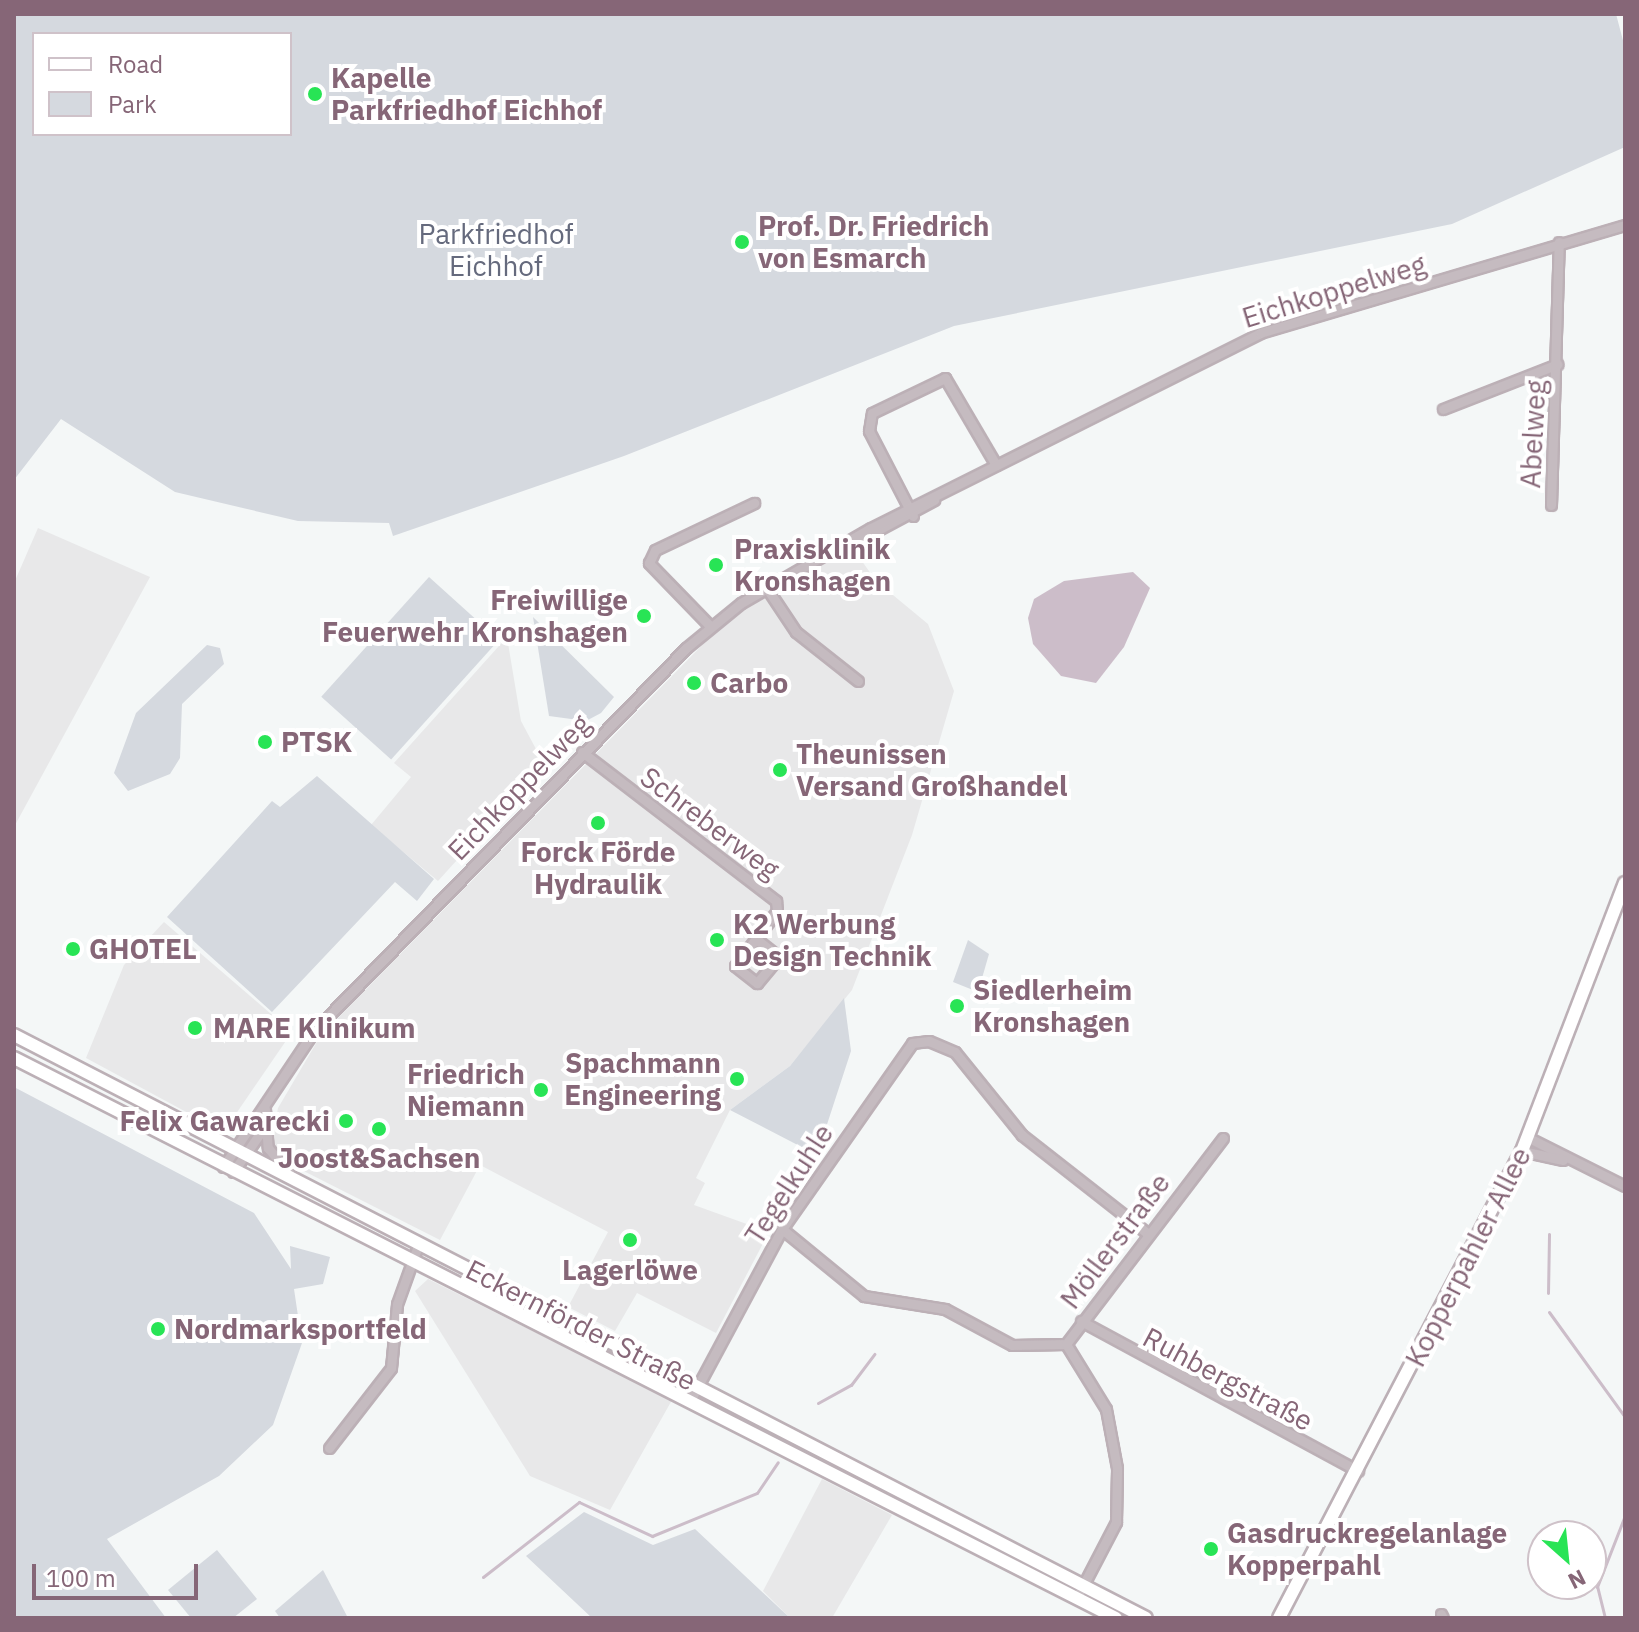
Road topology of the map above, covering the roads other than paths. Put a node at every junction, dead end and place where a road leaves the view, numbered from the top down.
1 (1625, 225) edge
2 (1559, 242) junction
3 (1558, 364) junction
4 (1443, 409) dead end
5 (996, 465) junction
6 (754, 503) dead end
7 (1551, 505) dead end
8 (911, 512) junction
9 (766, 587) junction
10 (710, 626) junction
11 (858, 681) dead end
12 (582, 752) junction
13 (1625, 883) edge
14 (1620, 913) edge
15 (756, 939) junction
16 (14, 1035) edge
17 (14, 1058) edge
18 (265, 1109) junction
19 (264, 1127) junction
20 (1223, 1138) dead end
21 (1529, 1138) junction
22 (231, 1150) junction
23 (1522, 1151) junction
24 (246, 1157) junction
25 (1563, 1160) junction
26 (228, 1169) junction
27 (297, 1182) junction
28 (1625, 1186) edge
29 (782, 1229) junction
30 (1147, 1233) junction
31 (419, 1243) junction
32 (413, 1258) junction
33 (1081, 1321) junction
34 (1066, 1344) junction
35 (695, 1391) junction
36 (329, 1448) dead end
37 (1358, 1471) junction
38 (1084, 1585) junction
39 (1077, 1597) junction
40 (1116, 1618) edge
41 (1146, 1618) edge
42 (1279, 1618) edge

1 - 2 street, Eichkoppelweg
2 - 3 street, Abelweg
2 - 5 street, Eichkoppelweg
3 - 4 street, Abelweg
3 - 7 street, Abelweg
5 - 8 street, Eichkoppelweg
5 - 8 street
6 - 10 street
8 - 9 street, Eichkoppelweg
9 - 10 street, Eichkoppelweg
9 - 11 street
10 - 12 street, Eichkoppelweg
12 - 15 street, Schreberweg
12 - 18 street, Eichkoppelweg
13 - 14 main road, Kopperpahler Allee
14 - 21 main road, Kopperpahler Allee
15 - 15 street, Schreberweg
16 - 22 main road, Eckernförder Straße
17 - 26 main road, Eckernförder Straße
18 - 19 street, Eichkoppelweg
18 - 22 street, Eichkoppelweg
19 - 24 street, Eichkoppelweg
19 - 27 street, Eichkoppelweg
20 - 30 street, Möllerstraße
21 - 23 main road, Kopperpahler Allee
21 - 25 street
22 - 24 main road, Eckernförder Straße
22 - 26 street, Eichkoppelweg
23 - 25 street
23 - 37 main road, Kopperpahler Allee
24 - 26 street, Eichkoppelweg
24 - 27 main road, Eckernförder Straße
25 - 28 street
26 - 32 main road, Eckernförder Straße
27 - 31 main road, Eckernförder Straße
29 - 30 street, Tegelkuhle
29 - 34 street
29 - 35 street, Tegelkuhle
30 - 33 street, Möllerstraße
31 - 32 street
31 - 35 main road, Eckernförder Straße
32 - 35 main road, Eckernförder Straße
32 - 36 street
33 - 34 street, Möllerstraße
33 - 37 street, Ruhbergstraße
34 - 38 street, Möllerstraße
35 - 38 main road, Eckernförder Straße
35 - 39 main road, Eckernförder Straße
37 - 42 main road, Kopperpahler Allee
38 - 39 street, Möllerstraße
38 - 41 main road, Eckernförder Straße
39 - 40 main road, Eckernförder Straße

